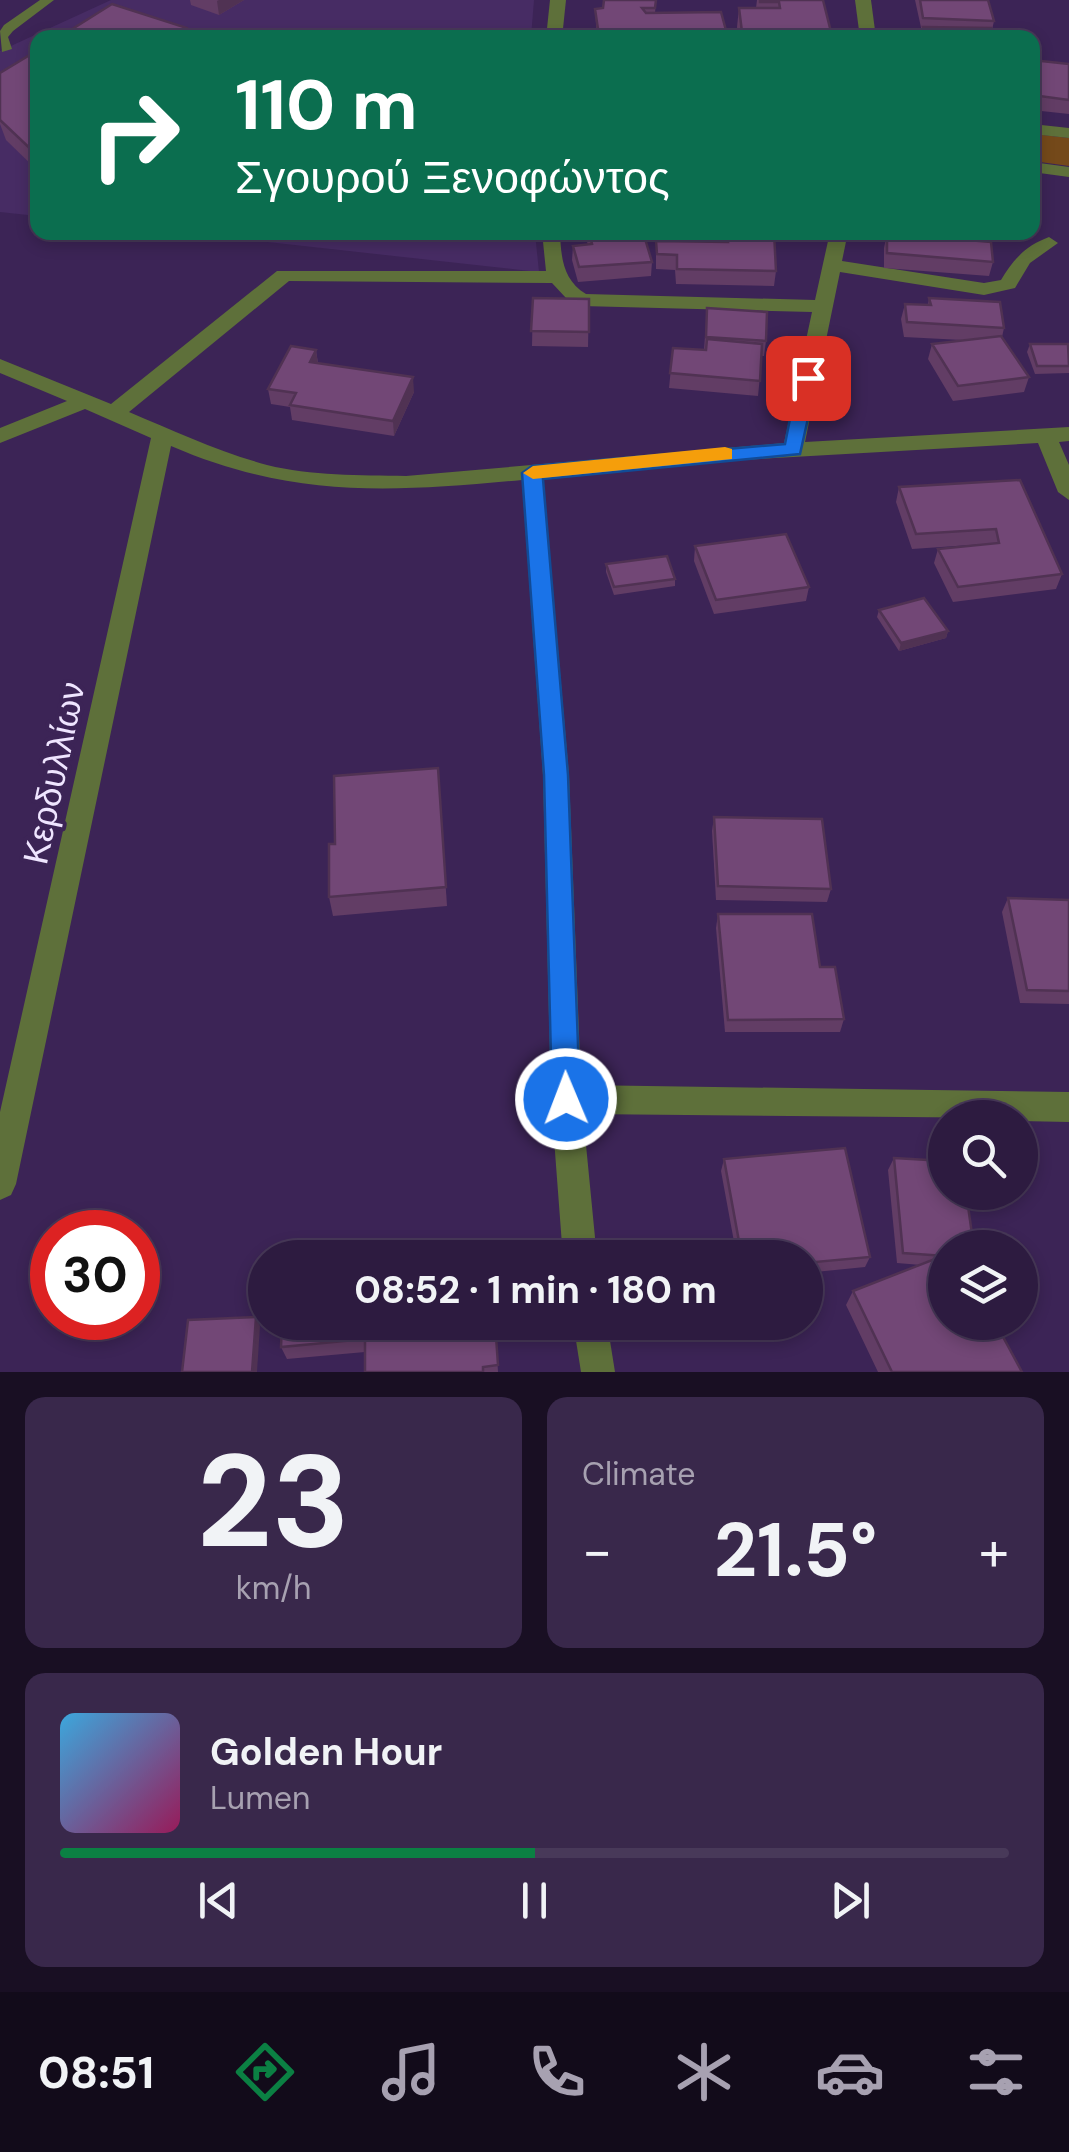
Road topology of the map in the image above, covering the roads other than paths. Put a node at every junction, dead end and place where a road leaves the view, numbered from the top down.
1 (48, 0) edge
2 (558, 0) edge
3 (863, 0) edge
4 (555, 30) edge
5 (867, 30) edge
6 (6, 49) dead end
7 (1040, 130) edge
8 (1069, 134) edge
9 (1040, 168) edge
10 (1069, 172) edge
11 (552, 240) edge
12 (837, 240) edge
13 (1048, 243) dead end
14 (831, 266) junction
15 (556, 277) junction
16 (822, 306) junction
17 (0, 366) edge
18 (84, 402) junction
19 (114, 413) junction
20 (164, 434) junction
21 (1058, 435) edge
22 (0, 436) edge
23 (793, 450) junction
24 (532, 473) junction
25 (1069, 492) edge
26 (566, 1099) junction
27 (1069, 1107) edge
28 (0, 1184) edge
29 (578, 1240) edge
30 (593, 1340) edge
31 (598, 1372) edge

1 - 6 lane
2 - 4 street
3 - 5 street
7 - 8 street
9 - 10 street
11 - 15 street
12 - 14 street
13 - 14 street
14 - 16 street
15 - 16 street
15 - 19 street
16 - 23 street
17 - 18 street
18 - 19 street
18 - 22 street
19 - 20 street
20 - 24 street
20 - 28 street, Κερδυλλίων
21 - 23 street
21 - 25 street
23 - 24 street
24 - 26 street
26 - 27 street
26 - 29 street
30 - 31 street

